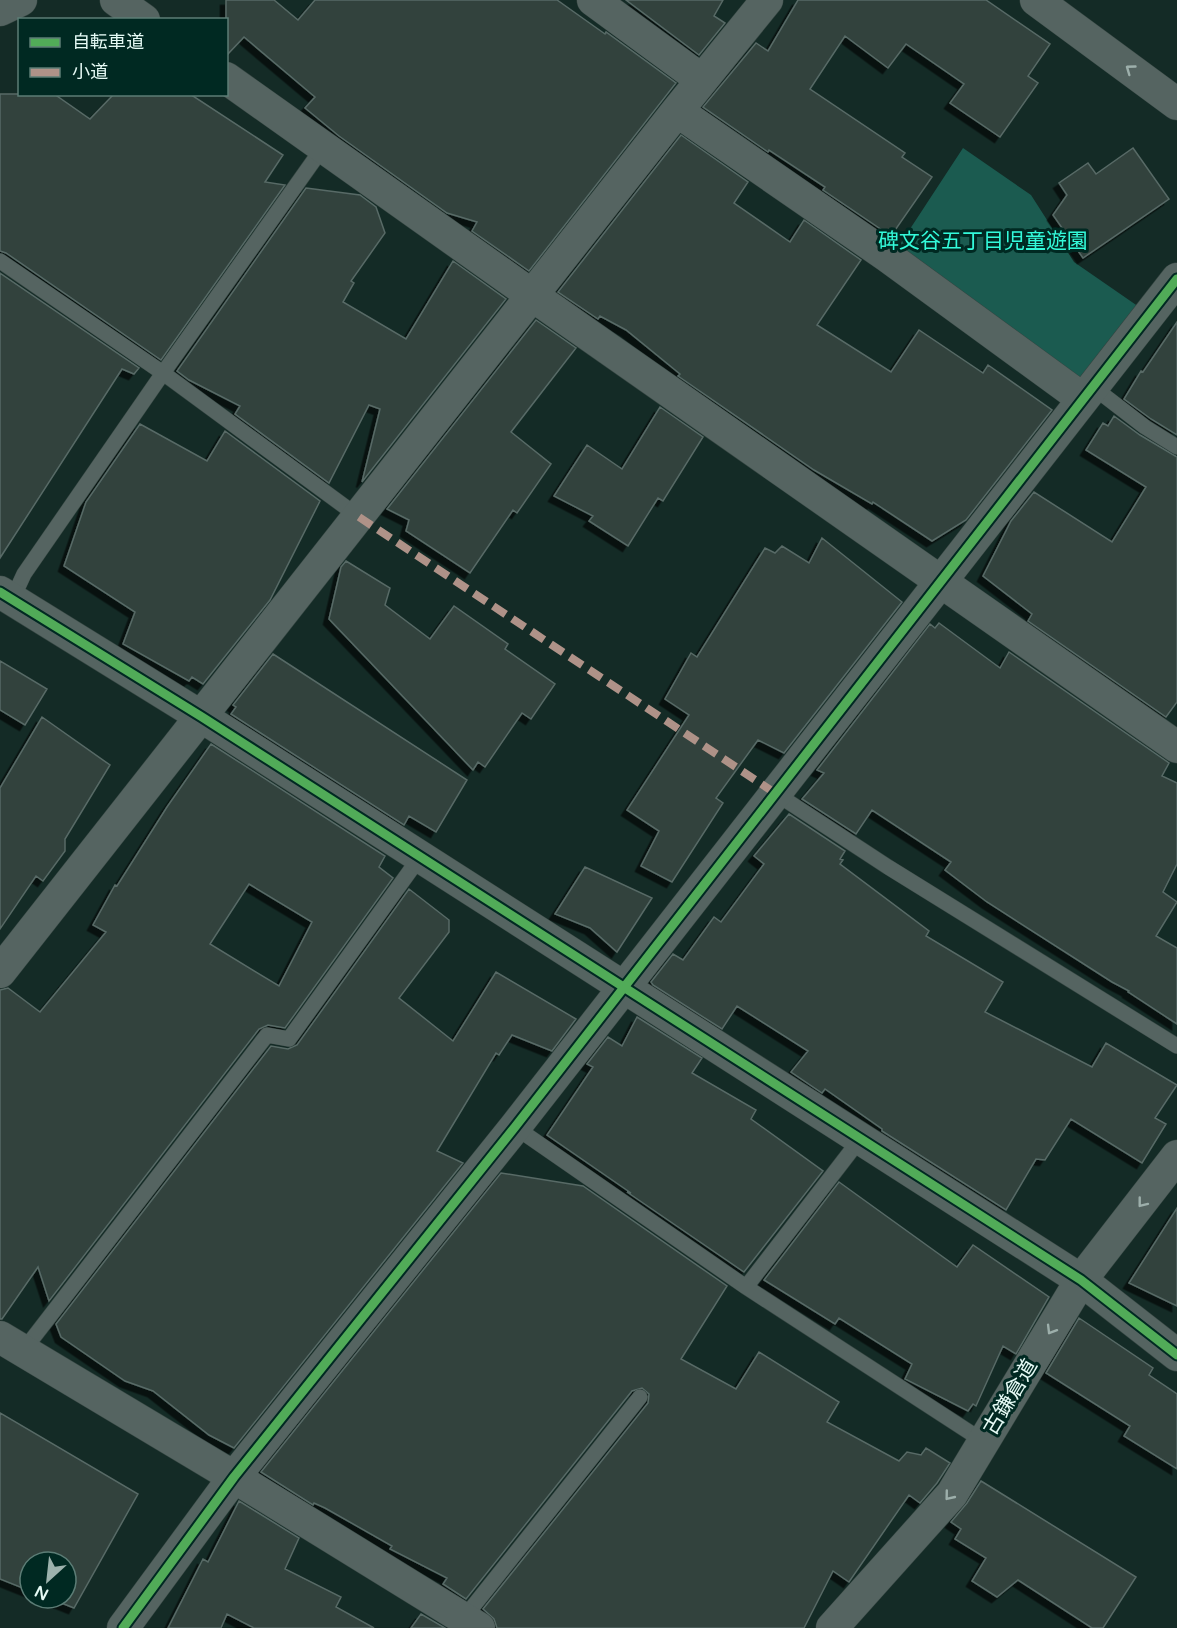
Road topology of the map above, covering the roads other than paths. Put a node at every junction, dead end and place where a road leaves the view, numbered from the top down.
1 (21, 0) edge
2 (116, 0) edge
3 (593, 0) edge
4 (767, 0) edge
5 (1036, 0) edge
6 (0, 10) edge
7 (141, 18) edge
8 (228, 79) edge
9 (702, 80) junction
10 (1177, 104) edge
11 (677, 111) junction
12 (324, 146) junction
13 (0, 261) edge
14 (1177, 279) edge
15 (533, 296) junction
16 (163, 373) junction
17 (1088, 393) junction
18 (1177, 447) edge
19 (358, 516) junction
20 (942, 582) junction
21 (6, 596) edge
22 (202, 717) junction
23 (1172, 737) edge
24 (775, 793) junction
25 (420, 857) junction
26 (0, 972) edge
27 (624, 986) junction
28 (1177, 1046) edge
29 (515, 1127) junction
30 (861, 1138) junction
31 (1175, 1166) edge
32 (1081, 1280) junction
33 (746, 1287) junction
34 (11, 1344) edge
35 (1177, 1354) edge
36 (640, 1397) dead end
37 (983, 1442) junction
38 (234, 1477) junction
39 (471, 1623) edge
40 (123, 1628) edge
41 (832, 1628) edge

1 - 6 street
2 - 7 street
3 - 9 street
4 - 9 street
10 -> 5 street
8 - 12 street
9 - 11 street
11 - 15 street
11 - 17 street
12 - 15 street
12 - 16 lane
13 - 16 lane
14 - 17 street
15 - 19 street
15 - 20 street
16 - 19 lane
16 - 21 lane
17 - 18 lane
17 - 20 street
19 - 22 street
20 - 23 street
20 - 24 street
21 - 22 street
22 - 25 street
22 - 26 street
24 - 27 street
24 - 28 lane
25 - 27 street
25 - 34 lane
27 - 29 street
27 - 30 street
29 - 33 lane
29 - 38 street
30 - 32 street
30 - 33 lane
31 -> 32 street, 古鎌倉道
32 - 35 street
32 -> 37 street, 古鎌倉道
33 - 37 lane
34 - 38 street
36 - 39 lane
37 -> 41 street, 古鎌倉道
38 - 39 street
38 - 40 street

